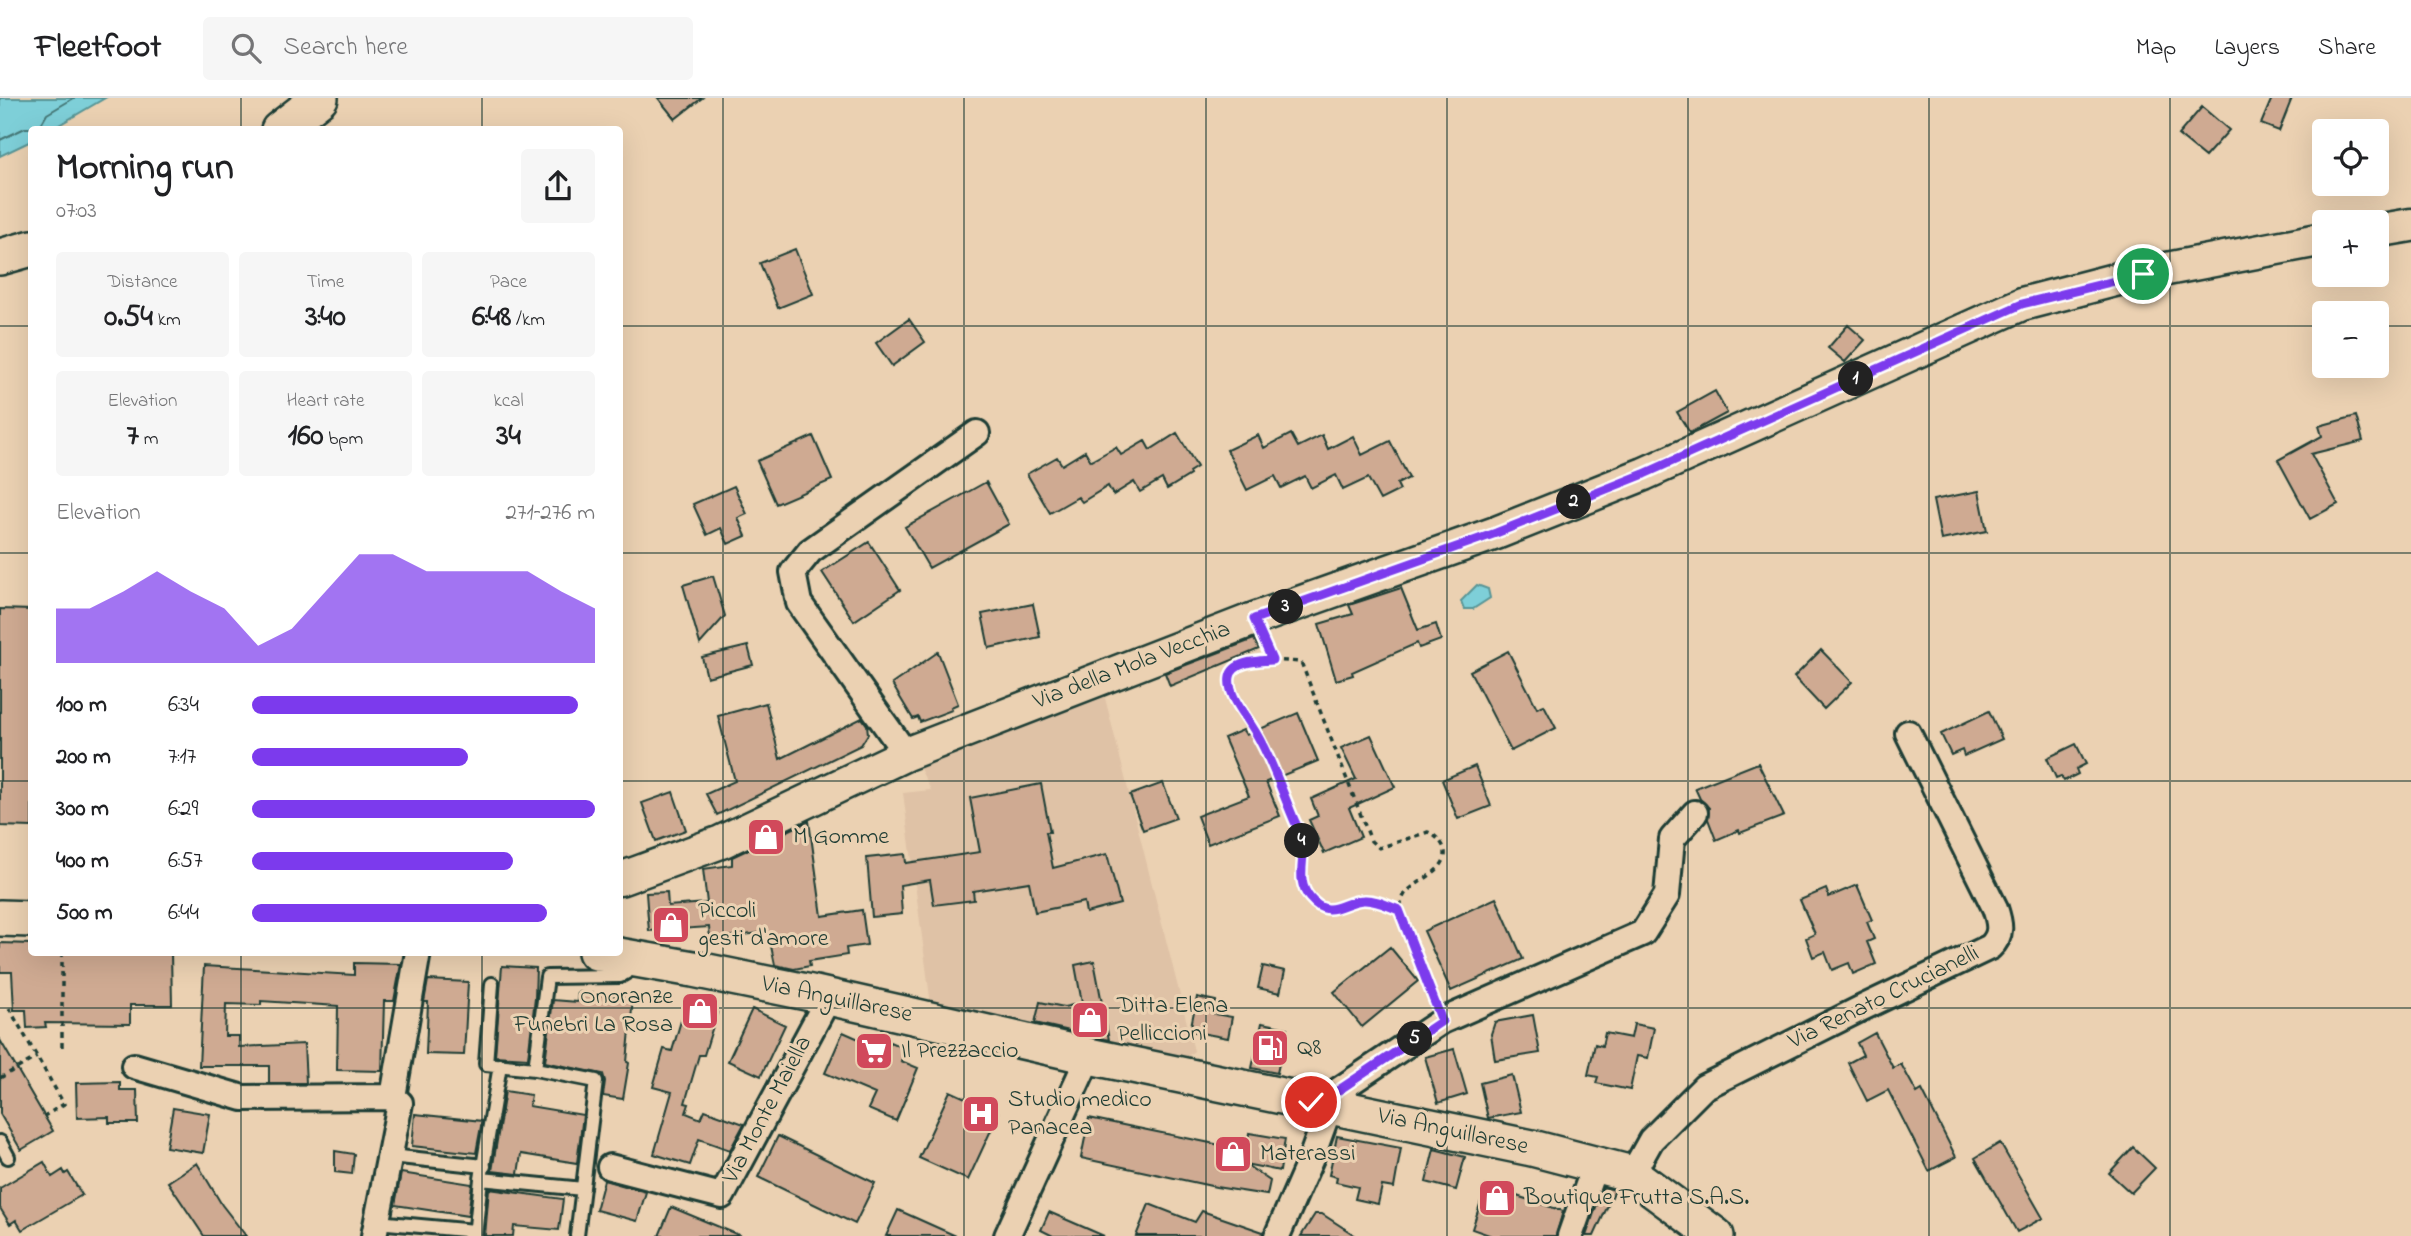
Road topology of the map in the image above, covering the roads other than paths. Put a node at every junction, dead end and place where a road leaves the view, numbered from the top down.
1 (320, 98) edge
2 (284, 126) edge
3 (2411, 225) edge
4 (2389, 229) edge
5 (2312, 241) edge
6 (28, 249) edge
7 (0, 257) edge
8 (977, 433) dead end
9 (1908, 733) dead end
10 (906, 754) junction
11 (1695, 813) dead end
12 (623, 878) edge
13 (0, 918) edge
14 (28, 919) edge
15 (417, 956) edge
16 (620, 956) edge
17 (645, 960) junction
18 (492, 984) dead end
19 (829, 997) junction
20 (1089, 1056) junction
21 (500, 1065) junction
22 (134, 1066) dead end
23 (535, 1069) junction
24 (393, 1097) junction
25 (1324, 1105) junction
26 (0, 1142) edge
27 (390, 1156) junction
28 (8, 1157) dead end
29 (1595, 1165) junction
30 (610, 1167) dead end
31 (482, 1173) junction
32 (1632, 1174) junction
33 (583, 1189) junction
34 (375, 1229) edge
35 (475, 1234) edge
36 (577, 1236) edge
37 (1007, 1236) edge
38 (1277, 1236) edge
39 (1570, 1236) edge
40 (1716, 1236) edge

1 - 2 main road
3 - 4 street
5 - 10 street, Via della Mola Vecchia
6 - 7 main road
8 - 10 street
9 - 32 street, Via Renato Crucianelli
10 - 12 street, Via della Mola Vecchia
11 - 25 street
13 - 14 main road
15 - 24 street
16 - 17 main road, Via Anguillarese
17 - 19 main road, Via Anguillarese
17 - 23 lane
18 - 21 lane
19 - 20 main road, Via Anguillarese
19 - 30 street, Via Monte Maiella
20 - 25 main road, Via Anguillarese
20 - 37 street
21 - 23 lane
21 - 31 lane
22 - 24 street
23 - 33 lane
24 - 27 street
25 - 29 main road, Via Anguillarese
25 - 38 street
26 - 28 lane
27 - 31 lane
27 - 34 street
29 - 32 main road, Via Anguillarese
29 - 39 street
31 - 33 lane
31 - 35 lane
32 - 40 main road, Via Anguillarese
33 - 36 lane
34 - 35 lane

